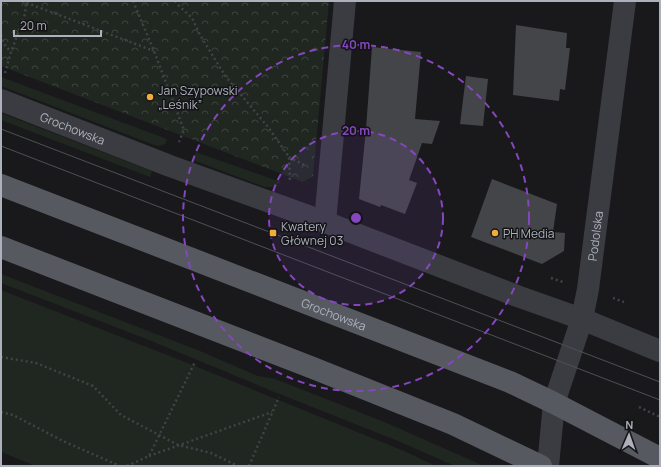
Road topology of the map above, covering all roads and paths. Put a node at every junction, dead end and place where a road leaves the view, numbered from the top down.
1 (22, 1) edge
2 (133, 1) edge
3 (175, 1) edge
4 (345, 1) edge
5 (625, 1) edge
6 (26, 2) edge
7 (1, 35) edge
8 (154, 51) junction
9 (11, 52) junction
10 (5, 73) dead end
11 (1, 100) edge
12 (180, 139) dead end
13 (290, 183) dead end
14 (1, 185) edge
15 (325, 222) junction
16 (1, 247) edge
17 (582, 319) junction
18 (660, 351) edge
19 (1, 357) edge
20 (195, 362) dead end
21 (279, 397) dead end
22 (554, 403) junction
23 (639, 407) dead end
24 (1, 412) edge
25 (272, 412) junction
26 (660, 417) edge
27 (159, 435) junction
28 (178, 445) junction
29 (149, 456) junction
30 (660, 458) edge
31 (120, 466) edge
32 (127, 466) edge
33 (238, 466) edge
34 (249, 466) edge
35 (541, 466) edge
36 (548, 466) edge

1 - 6 path
2 - 8 path
3 - 13 path
4 - 15 street
5 - 17 street, Podolska
6 - 8 path
6 - 9 path
7 - 9 path
8 - 12 path
9 - 10 path
11 - 15 street, Grochowska
14 - 22 main road, Grochowska
15 - 17 street, Grochowska
16 - 35 main road
17 - 18 street, Grochowska
17 - 22 street, Podolska
19 - 27 path
20 - 27 path
21 - 25 path
22 - 30 main road, Grochowska
22 - 36 street, Podolska
23 - 26 path
24 - 31 path
25 - 28 path
25 - 34 path
27 - 28 path
27 - 29 path
28 - 29 path
28 - 33 path
29 - 32 path

